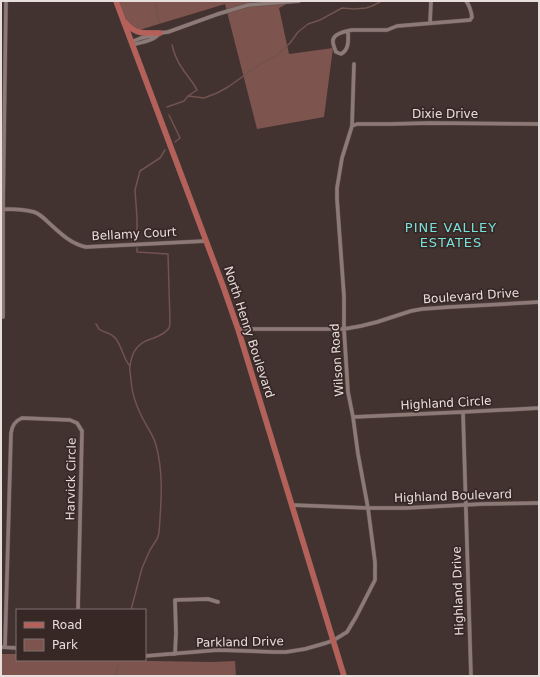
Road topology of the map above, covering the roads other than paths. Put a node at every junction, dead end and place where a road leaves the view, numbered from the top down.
1 (6, 1) edge
2 (116, 1) edge
3 (299, 1) edge
4 (431, 1) edge
5 (466, 1) edge
6 (122, 18) junction
7 (430, 23) junction
8 (348, 31) junction
9 (160, 33) junction
10 (132, 43) junction
11 (354, 64) dead end
12 (539, 124) edge
13 (352, 126) junction
14 (3, 209) junction
15 (206, 241) junction
16 (539, 302) edge
17 (3, 317) dead end
18 (344, 329) junction
19 (238, 330) junction
20 (539, 408) edge
21 (463, 412) junction
22 (353, 417) junction
23 (539, 503) edge
24 (292, 505) junction
25 (465, 505) junction
26 (368, 508) junction
27 (218, 602) dead end
28 (78, 609) edge
29 (334, 640) junction
30 (3, 647) edge
31 (16, 648) edge
32 (174, 654) junction
33 (146, 656) edge
34 (344, 676) edge
35 (471, 676) edge

1 - 14 street
2 - 6 main road, North Henry Boulevard
3 - 9 street
4 - 7 street
5 - 7 street
6 - 9 main road
6 - 10 main road, North Henry Boulevard
7 - 8 street
8 - 8 street
9 - 10 street
10 - 15 main road, North Henry Boulevard
11 - 13 street, Wilson Road
12 - 13 street, Dixie Drive
13 - 18 street, Wilson Road
14 - 15 street, Bellamy Court
14 - 17 street
15 - 19 main road, North Henry Boulevard
16 - 18 street, Boulevard Drive
18 - 19 street, Boulevard Drive
18 - 22 street, Wilson Road
19 - 24 main road, North Henry Boulevard
20 - 21 street, Highland Circle
21 - 22 street, Highland Circle
21 - 25 street, Highland Drive
22 - 26 street, Wilson Road
23 - 25 street, Highland Boulevard
24 - 26 street, Highland Boulevard
24 - 29 main road, North Henry Boulevard
25 - 26 street, Highland Boulevard
25 - 35 street, Highland Drive
26 - 29 street, Wilson Road
27 - 32 street
28 - 30 street, Harvick Circle
29 - 32 street, Parkland Drive
29 - 34 main road, North Henry Boulevard
30 - 31 street
32 - 33 street, Parkland Drive

